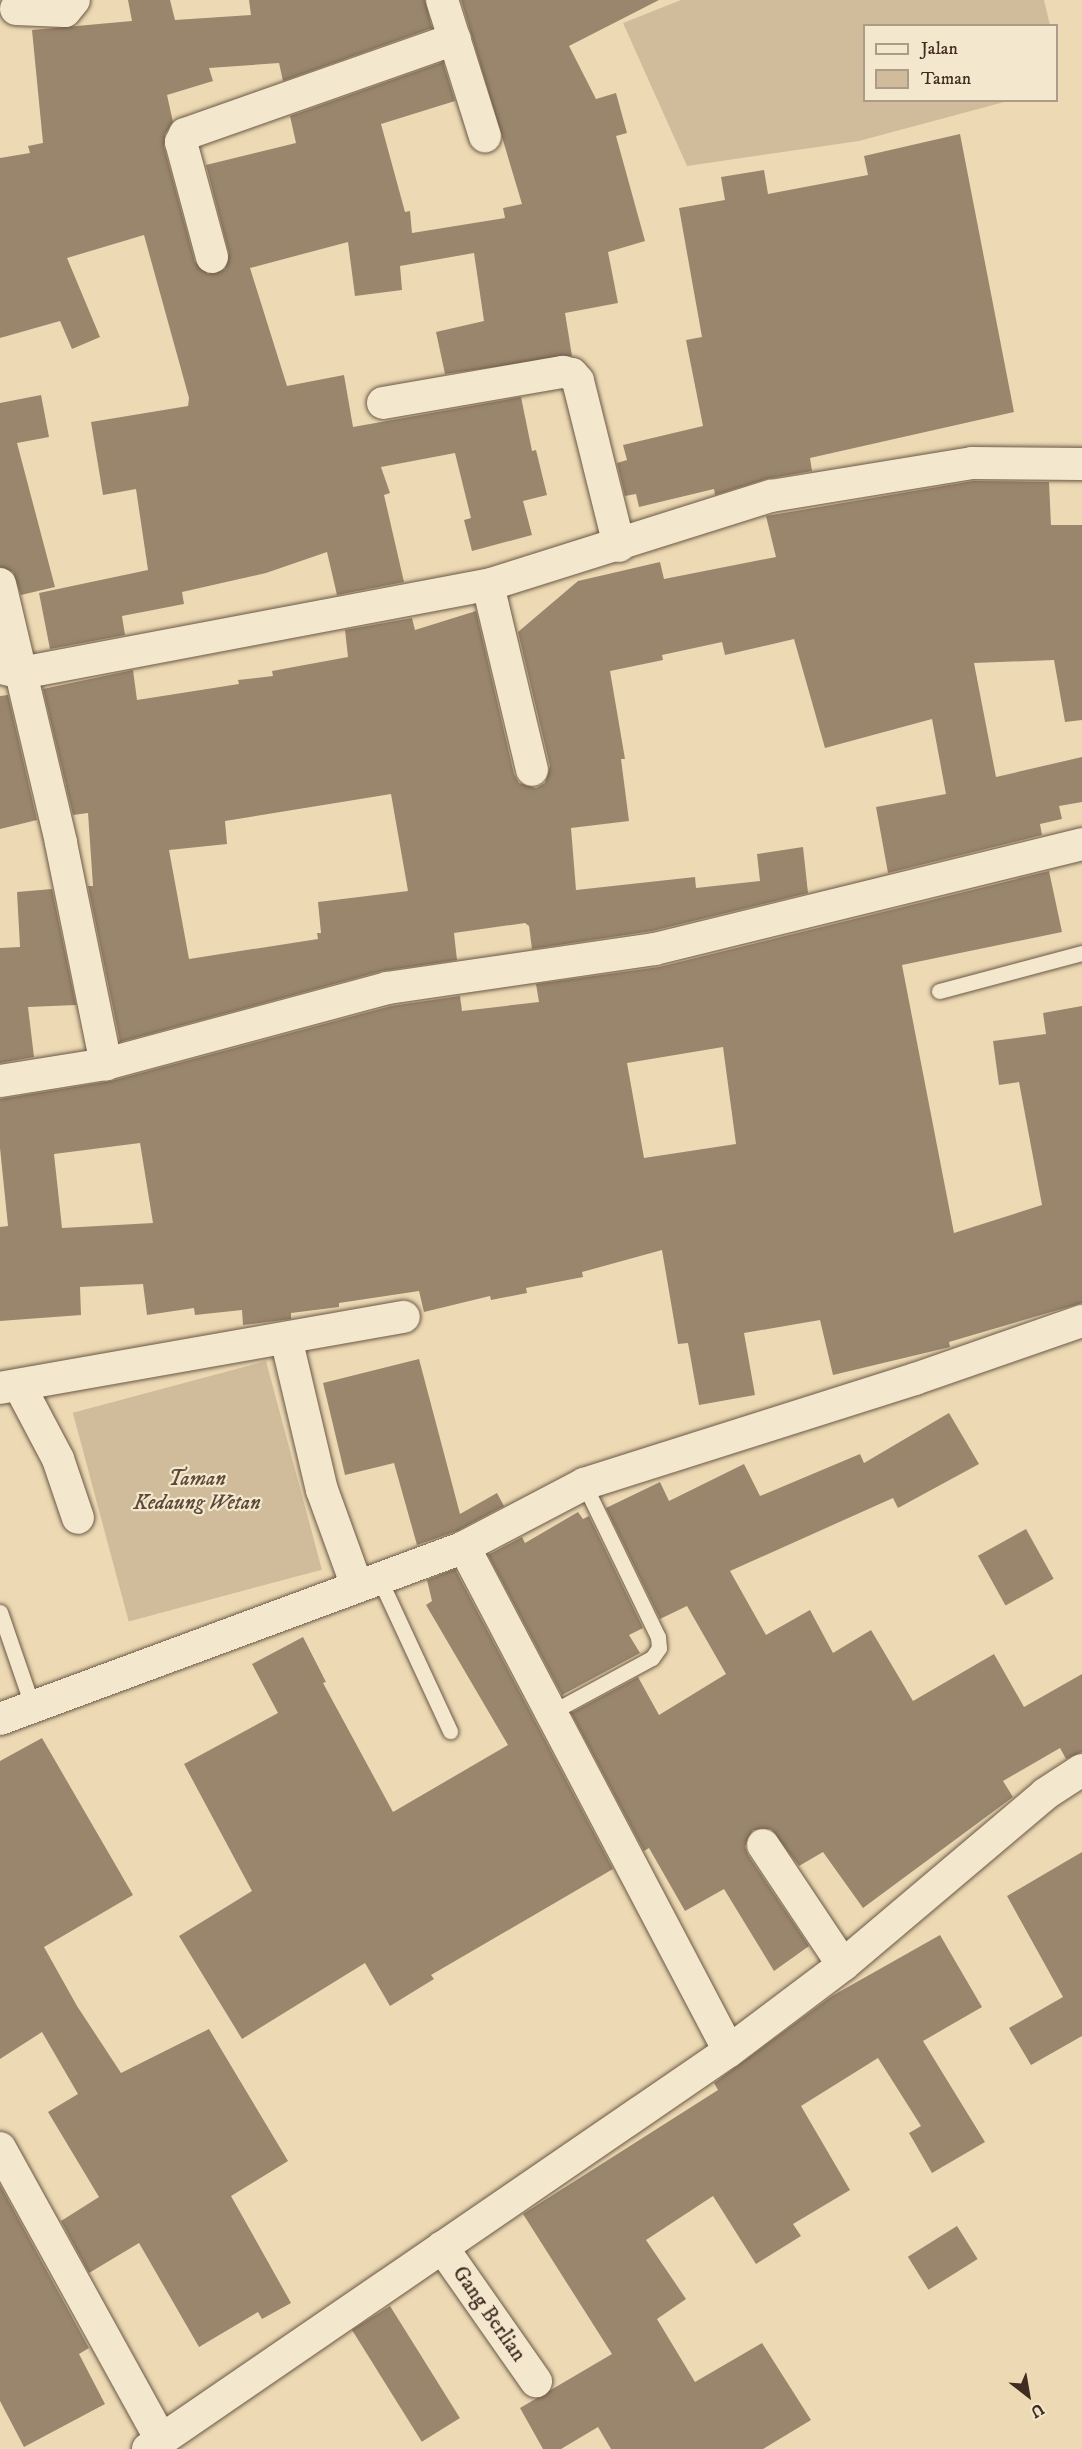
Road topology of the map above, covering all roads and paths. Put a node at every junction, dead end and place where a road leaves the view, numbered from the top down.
1 (74, 0) edge
2 (442, 0) edge
3 (16, 9) dead end
4 (454, 39) junction
5 (485, 136) dead end
6 (212, 257) dead end
7 (383, 403) dead end
8 (1082, 464) edge
9 (619, 546) junction
10 (0, 584) edge
11 (488, 585) junction
12 (10, 671) edge
13 (532, 770) dead end
14 (1082, 844) edge
15 (1082, 953) edge
16 (939, 991) dead end
17 (106, 1064) junction
18 (0, 1081) edge
19 (404, 1317) dead end
20 (1082, 1321) edge
21 (286, 1338) junction
22 (9, 1387) edge
23 (584, 1484) junction
24 (78, 1518) dead end
25 (464, 1547) junction
26 (368, 1582) junction
27 (0, 1612) edge
28 (32, 1705) junction
29 (554, 1711) junction
30 (0, 1719) edge
31 (450, 1731) dead end
32 (1082, 1770) edge
33 (763, 1845) dead end
34 (843, 1965) junction
35 (729, 2052) junction
36 (0, 2148) edge
37 (442, 2247) junction
38 (536, 2381) dead end
39 (155, 2444) edge

1 - 3 street
2 - 4 street
4 - 5 street
4 - 6 street
7 - 9 street
8 - 9 street
9 - 11 street
10 - 12 street
11 - 12 street
11 - 13 street
12 - 17 street
14 - 17 street
15 - 16 lane
17 - 18 street
19 - 21 street
20 - 23 street
21 - 22 street
21 - 26 street
22 - 24 street
23 - 25 street
23 - 29 lane
25 - 26 street
25 - 29 street
26 - 28 street
26 - 31 lane
27 - 28 lane
28 - 30 street
29 - 35 street
32 - 34 street
33 - 34 street
34 - 35 street
35 - 37 street
36 - 39 street
37 - 38 street, Gang Berlian
37 - 39 street

